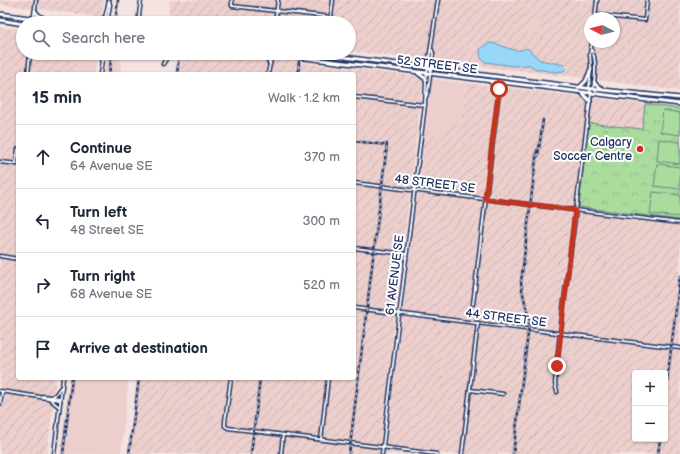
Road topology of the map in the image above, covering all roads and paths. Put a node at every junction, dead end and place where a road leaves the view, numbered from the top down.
1 (36, 0) edge
2 (109, 0) edge
3 (141, 0) edge
4 (232, 0) edge
5 (278, 0) edge
6 (333, 0) edge
7 (438, 0) edge
8 (597, 0) edge
9 (647, 0) edge
10 (35, 11) junction
11 (277, 11) junction
12 (596, 12) edge
13 (0, 14) edge
14 (16, 16) edge
15 (34, 16) edge
16 (39, 16) edge
17 (108, 16) edge
18 (139, 16) edge
19 (276, 16) edge
20 (322, 16) edge
21 (331, 16) edge
22 (620, 18) edge
23 (0, 20) edge
24 (16, 23) edge
25 (591, 49) joint
26 (356, 58) edge
27 (29, 60) edge
28 (101, 60) edge
29 (166, 60) edge
30 (268, 60) edge
31 (271, 60) edge
32 (320, 60) edge
33 (430, 60) junction
34 (270, 63) junction
35 (164, 64) dead end
36 (421, 66) junction
37 (429, 68) junction
38 (442, 69) junction
39 (591, 69) junction
40 (28, 72) edge
41 (100, 72) edge
42 (268, 72) edge
43 (417, 72) junction
44 (429, 73) junction
45 (426, 79) junction
46 (489, 81) junction
47 (500, 82) junction
48 (594, 82) junction
49 (580, 87) junction
50 (591, 88) junction
51 (499, 89) junction
52 (604, 90) junction
53 (581, 92) junction
54 (591, 93) junction
55 (356, 97) edge
56 (426, 98) junction
57 (680, 98) edge
58 (590, 101) junction
59 (680, 104) edge
60 (425, 105) junction
61 (0, 162) edge
62 (16, 164) edge
63 (356, 183) edge
64 (414, 190) junction
65 (485, 199) junction
66 (575, 210) junction
67 (680, 223) edge
68 (356, 248) edge
69 (406, 254) junction
70 (0, 256) edge
71 (16, 259) edge
72 (473, 304) dead end
73 (356, 308) edge
74 (399, 313) junction
75 (478, 323) junction
76 (560, 333) junction
77 (680, 348) edge
78 (63, 380) edge
79 (230, 380) edge
80 (328, 380) edge
81 (62, 386) junction
82 (470, 390) junction
83 (0, 392) edge
84 (557, 392) dead end
85 (503, 394) dead end
86 (51, 398) junction
87 (60, 399) junction
88 (0, 404) edge
89 (59, 407) junction
90 (283, 436) junction
91 (321, 440) junction
92 (383, 448) junction
93 (54, 454) edge
94 (281, 454) edge
95 (382, 454) edge
96 (438, 454) edge
97 (462, 454) edge

1 - 10 street
2 - 17 street
3 - 18 street
4 - 11 street
5 - 11 street
6 - 21 street
7 - 33 street, 61 AVENUE SE
8 - 12 street
9 - 22 street
10 - 15 street
10 - 16 main road
11 - 19 street
11 - 20 street
13 - 14 main road
23 - 24 main road
25 - 39 street
25 - 48 street
26 - 36 main road, 52 STREET SE
27 - 40 street
28 - 41 street
29 - 35 street
30 - 34 main road
31 - 34 street
32 - 43 main road, 52 STREET SE
33 - 36 main road
33 - 37 street, 61 AVENUE SE
33 - 38 main road
34 - 42 street
36 - 37 main road, 52 STREET SE
37 - 38 main road, 52 STREET SE
37 - 44 street, 61 AVENUE SE
38 - 49 main road, 52 STREET SE
39 - 49 main road
39 - 50 street
43 - 44 main road, 52 STREET SE
43 - 45 main road
44 - 45 street, 61 AVENUE SE
44 - 46 main road, 52 STREET SE
44 - 56 street, 61 AVENUE SE
45 - 56 street, 61 AVENUE SE
46 - 47 main road, 52 STREET SE
46 - 51 main road
47 - 51 street
47 - 53 main road, 52 STREET SE
48 - 50 street
48 - 52 main road
49 - 50 main road, 52 STREET SE
50 - 52 main road, 52 STREET SE
50 - 54 street
51 - 65 street
52 - 57 main road, 52 STREET SE
53 - 54 main road, 52 STREET SE
53 - 58 main road
54 - 58 street
54 - 59 main road, 52 STREET SE
55 - 60 street
56 - 60 street, 61 AVENUE SE
58 - 66 street
60 - 64 street, 61 AVENUE SE
61 - 62 street
63 - 64 street, 48 STREET SE
64 - 65 street, 48 STREET SE
64 - 69 street, 61 AVENUE SE
65 - 66 street, 48 STREET SE
65 - 72 street
66 - 67 street, 48 STREET SE
66 - 76 street
68 - 69 street
69 - 74 street, 61 AVENUE SE
70 - 71 street
73 - 74 street, 44 STREET SE
74 - 75 street, 44 STREET SE
74 - 92 street, 61 AVENUE SE
75 - 76 street, 44 STREET SE
75 - 82 street
76 - 77 street, 44 STREET SE
76 - 84 street
78 - 81 street
79 - 90 street
80 - 91 street
81 - 86 street
81 - 87 street
82 - 85 street
82 - 97 street
83 - 86 street
83 - 88 street
86 - 87 street
86 - 89 street
87 - 89 street
89 - 93 street
90 - 91 street
90 - 94 street
91 - 92 street
92 - 95 street, 61 AVENUE SE
92 - 96 street

